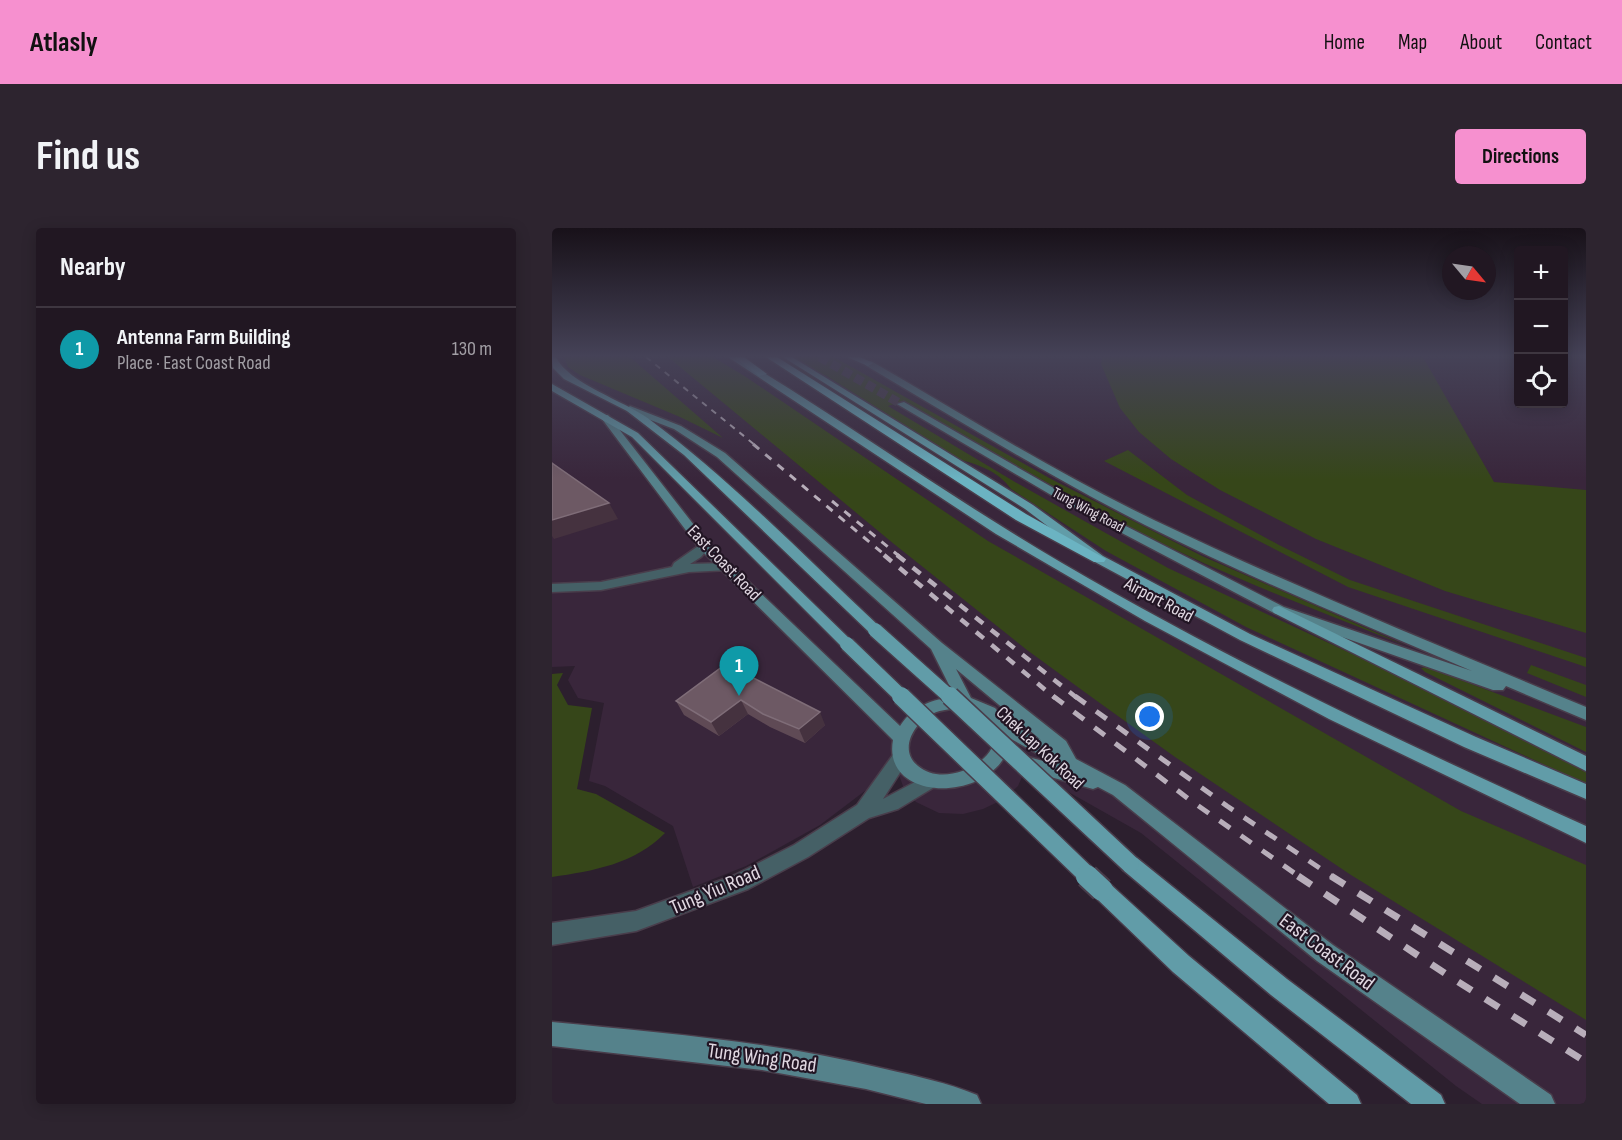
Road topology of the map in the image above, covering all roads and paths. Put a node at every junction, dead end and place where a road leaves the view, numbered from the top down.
1 (571, 398) edge
2 (608, 398) edge
3 (798, 398) edge
4 (835, 398) edge
5 (854, 398) edge
6 (927, 398) edge
7 (901, 404) tunnel mouth
8 (630, 409) junction
9 (605, 417) junction
10 (704, 546) junction
11 (1099, 559) junction
12 (726, 567) junction
13 (664, 572) junction
14 (552, 588) edge
15 (1279, 610) junction
16 (937, 646) junction
17 (965, 702) junction
18 (1586, 714) edge
19 (1002, 726) junction
20 (901, 737) junction
21 (901, 757) junction
22 (997, 757) junction
23 (1069, 761) junction
24 (1586, 764) edge
25 (930, 781) junction
26 (1119, 790) junction
27 (1586, 792) edge
28 (864, 811) junction
29 (1586, 835) edge
30 (552, 934) edge
31 (552, 1034) edge
32 (968, 1104) edge
33 (1348, 1104) edge
34 (1432, 1104) edge
35 (1542, 1104) edge

1 - 9 main road, East Coast Road
2 - 8 main road, East Coast Road
3 - 29 main road, Airport Road
4 - 11 highway, Airport Road
5 - 11 main road
6 - 18 street
7 - 15 street, Tung Wing Road
8 - 16 street, East Coast Road
8 - 34 main road, Chek Lap Kok Road, bridge
9 - 10 street, East Coast Road
9 - 33 main road, bridge
10 - 12 street, East Coast Road
10 - 13 street
11 - 27 main road, Airport Road
12 - 13 street
12 - 20 street, East Coast Road
13 - 14 street
15 - 18 street, Tung Wing Road
15 - 24 main road
16 - 17 street, East Coast Road
16 - 23 street, East Coast Road
17 - 19 street, East Coast Road
17 - 20 street
19 - 22 street
19 - 23 street, East Coast Road
20 - 21 street
21 - 25 street
21 - 28 street, Tung Yiu Road
22 - 25 street
22 - 26 street, East Coast Road
23 - 26 street, East Coast Road
25 - 28 street, Tung Yiu Road
26 - 35 street, East Coast Road
28 - 30 street, Tung Yiu Road
31 - 32 street, Tung Wing Road

